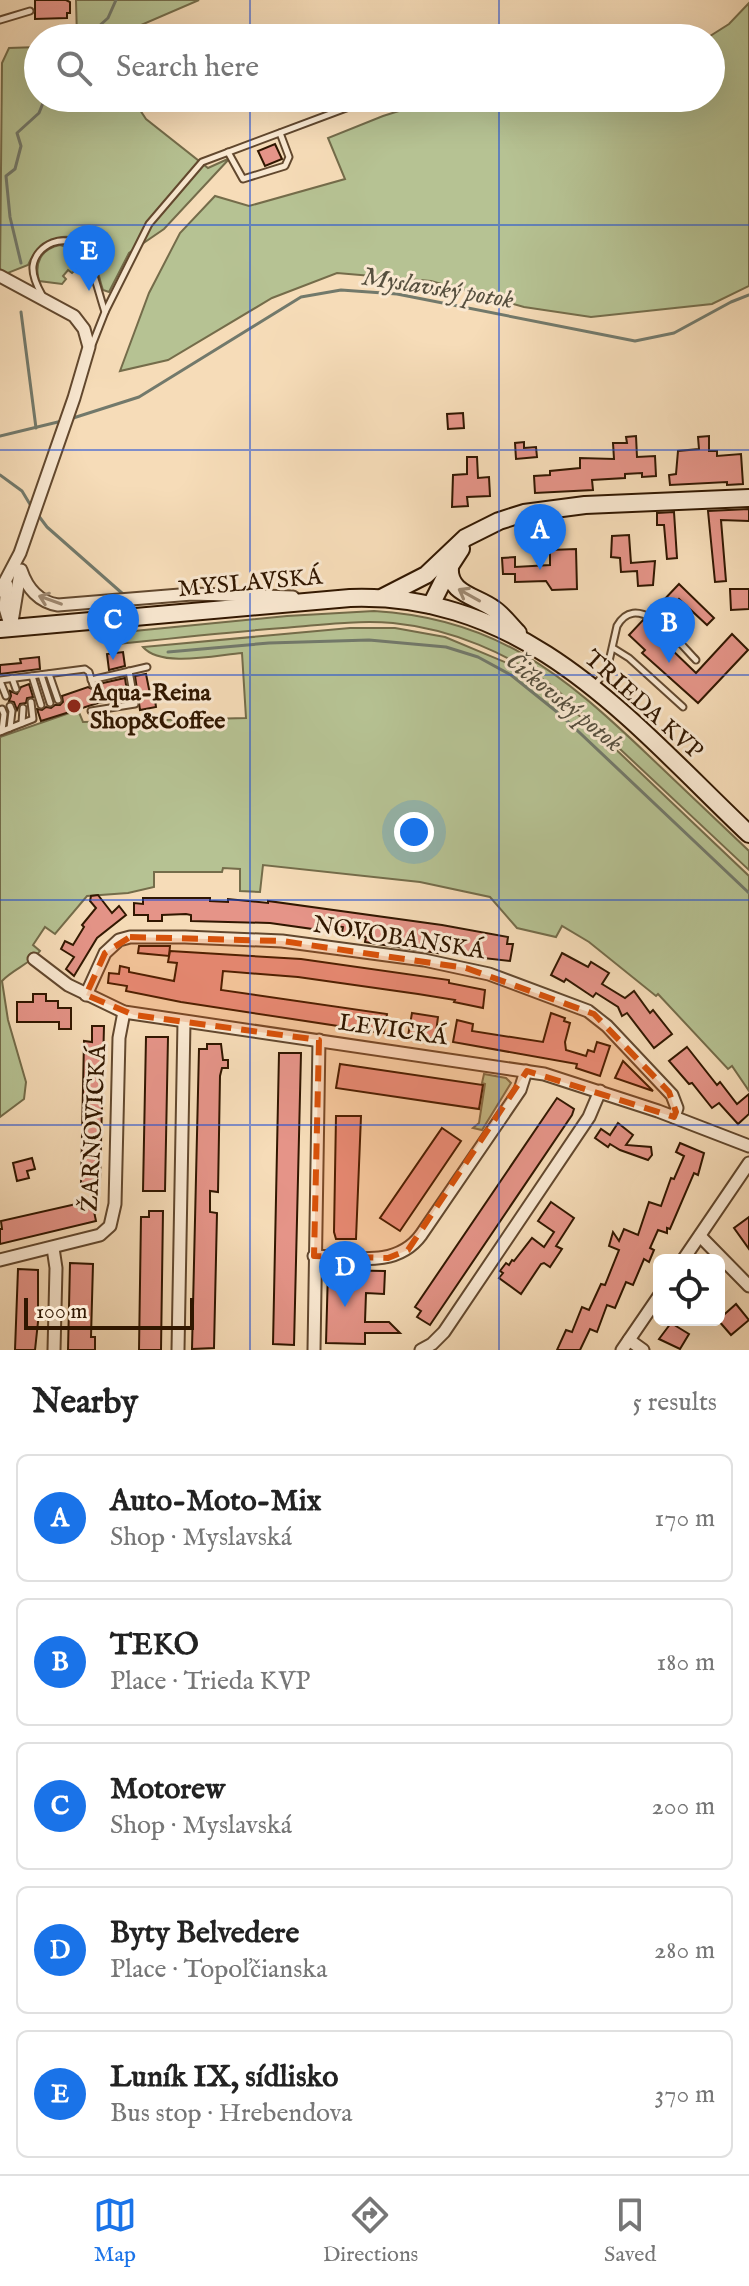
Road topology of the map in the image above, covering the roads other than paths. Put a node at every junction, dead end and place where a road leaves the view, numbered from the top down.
1 (30, 11) dead end
2 (0, 20) edge
3 (336, 112) edge
4 (280, 133) junction
5 (228, 152) junction
6 (0, 276) edge
7 (44, 300) junction
8 (105, 312) junction
9 (89, 352) junction
10 (749, 498) edge
11 (482, 529) junction
12 (20, 553) junction
13 (450, 566) junction
14 (21, 570) junction
15 (9, 576) junction
16 (0, 591) edge
17 (350, 598) junction
18 (382, 598) junction
19 (431, 605) junction
20 (5, 629) edge
21 (530, 643) junction
22 (613, 648) junction
23 (696, 660) dead end
24 (147, 667) dead end
25 (129, 671) junction
26 (49, 674) junction
27 (41, 675) junction
28 (32, 676) junction
29 (22, 677) junction
30 (12, 678) junction
31 (0, 680) edge
32 (25, 685) dead end
33 (593, 687) junction
34 (16, 689) dead end
35 (6, 696) dead end
36 (58, 700) dead end
37 (31, 702) dead end
38 (50, 703) dead end
39 (41, 705) dead end
40 (10, 706) dead end
41 (683, 707) dead end
42 (23, 708) dead end
43 (2, 709) edge
44 (91, 711) dead end
45 (22, 724) junction
46 (10, 728) junction
47 (1, 732) edge
48 (749, 834) edge
49 (34, 959) dead end
50 (86, 995) junction
51 (124, 1012) junction
52 (184, 1022) junction
53 (319, 1040) junction
54 (526, 1071) junction
55 (600, 1091) junction
56 (674, 1117) junction
57 (749, 1146) edge
58 (749, 1163) edge
59 (700, 1236) junction
60 (53, 1248) junction
61 (687, 1254) edge
62 (314, 1256) junction
63 (0, 1260) edge
64 (749, 1286) edge
65 (653, 1305) edge
66 (626, 1345) edge
67 (54, 1350) edge
68 (178, 1350) edge
69 (314, 1350) edge
70 (421, 1350) edge
71 (643, 1350) edge

1 - 2 lane
3 - 4 lane
4 - 5 lane
4 - 5 lane
5 - 8 lane
6 - 7 street
7 - 8 lane
7 - 9 street
8 - 9 lane
9 - 12 street
10 - 11 street, MYSLAVSKÁ
11 - 13 street, MYSLAVSKÁ
11 - 18 street, MYSLAVSKÁ
12 - 14 street
12 - 15 street
13 - 19 street, MYSLAVSKÁ
21 -> 13 street
17 -> 14 street
14 - 20 street
15 - 16 street
15 - 20 street
17 - 18 street, MYSLAVSKÁ
17 - 20 street, MYSLAVSKÁ
18 - 19 street, TRIEDA KVP
19 - 21 street, TRIEDA KVP
21 - 33 street, TRIEDA KVP
22 - 23 lane
22 - 33 lane
22 - 41 lane
24 - 25 lane
25 - 26 lane
25 - 44 lane
26 - 27 lane
26 - 36 lane
27 - 28 lane
27 - 38 lane
28 - 29 lane
28 - 39 lane
29 - 30 lane
29 - 32 lane
30 - 31 lane
30 - 34 lane
31 - 35 lane
33 - 48 street, TRIEDA KVP
37 - 45 lane
40 - 46 lane
42 - 45 lane
43 - 47 lane
45 - 46 lane
46 - 47 lane
49 - 50 street, LEVICKÁ
50 - 51 street, LEVICKÁ
50 - 56 street, NOVOBANSKÁ
51 - 52 street, LEVICKÁ
51 - 60 street, ŽARNOVICKÁ
52 - 53 street, LEVICKÁ
52 - 68 street
53 - 54 street, LEVICKÁ
53 - 62 street
54 - 55 street, LEVICKÁ
54 - 62 street
55 - 56 street, LEVICKÁ
55 - 70 street
56 - 57 street, LEVICKÁ
58 - 59 street
59 - 61 street
59 - 64 street
60 - 63 street, ŽARNOVICKÁ
60 - 67 street
62 - 69 street
65 - 66 street
66 - 71 street

